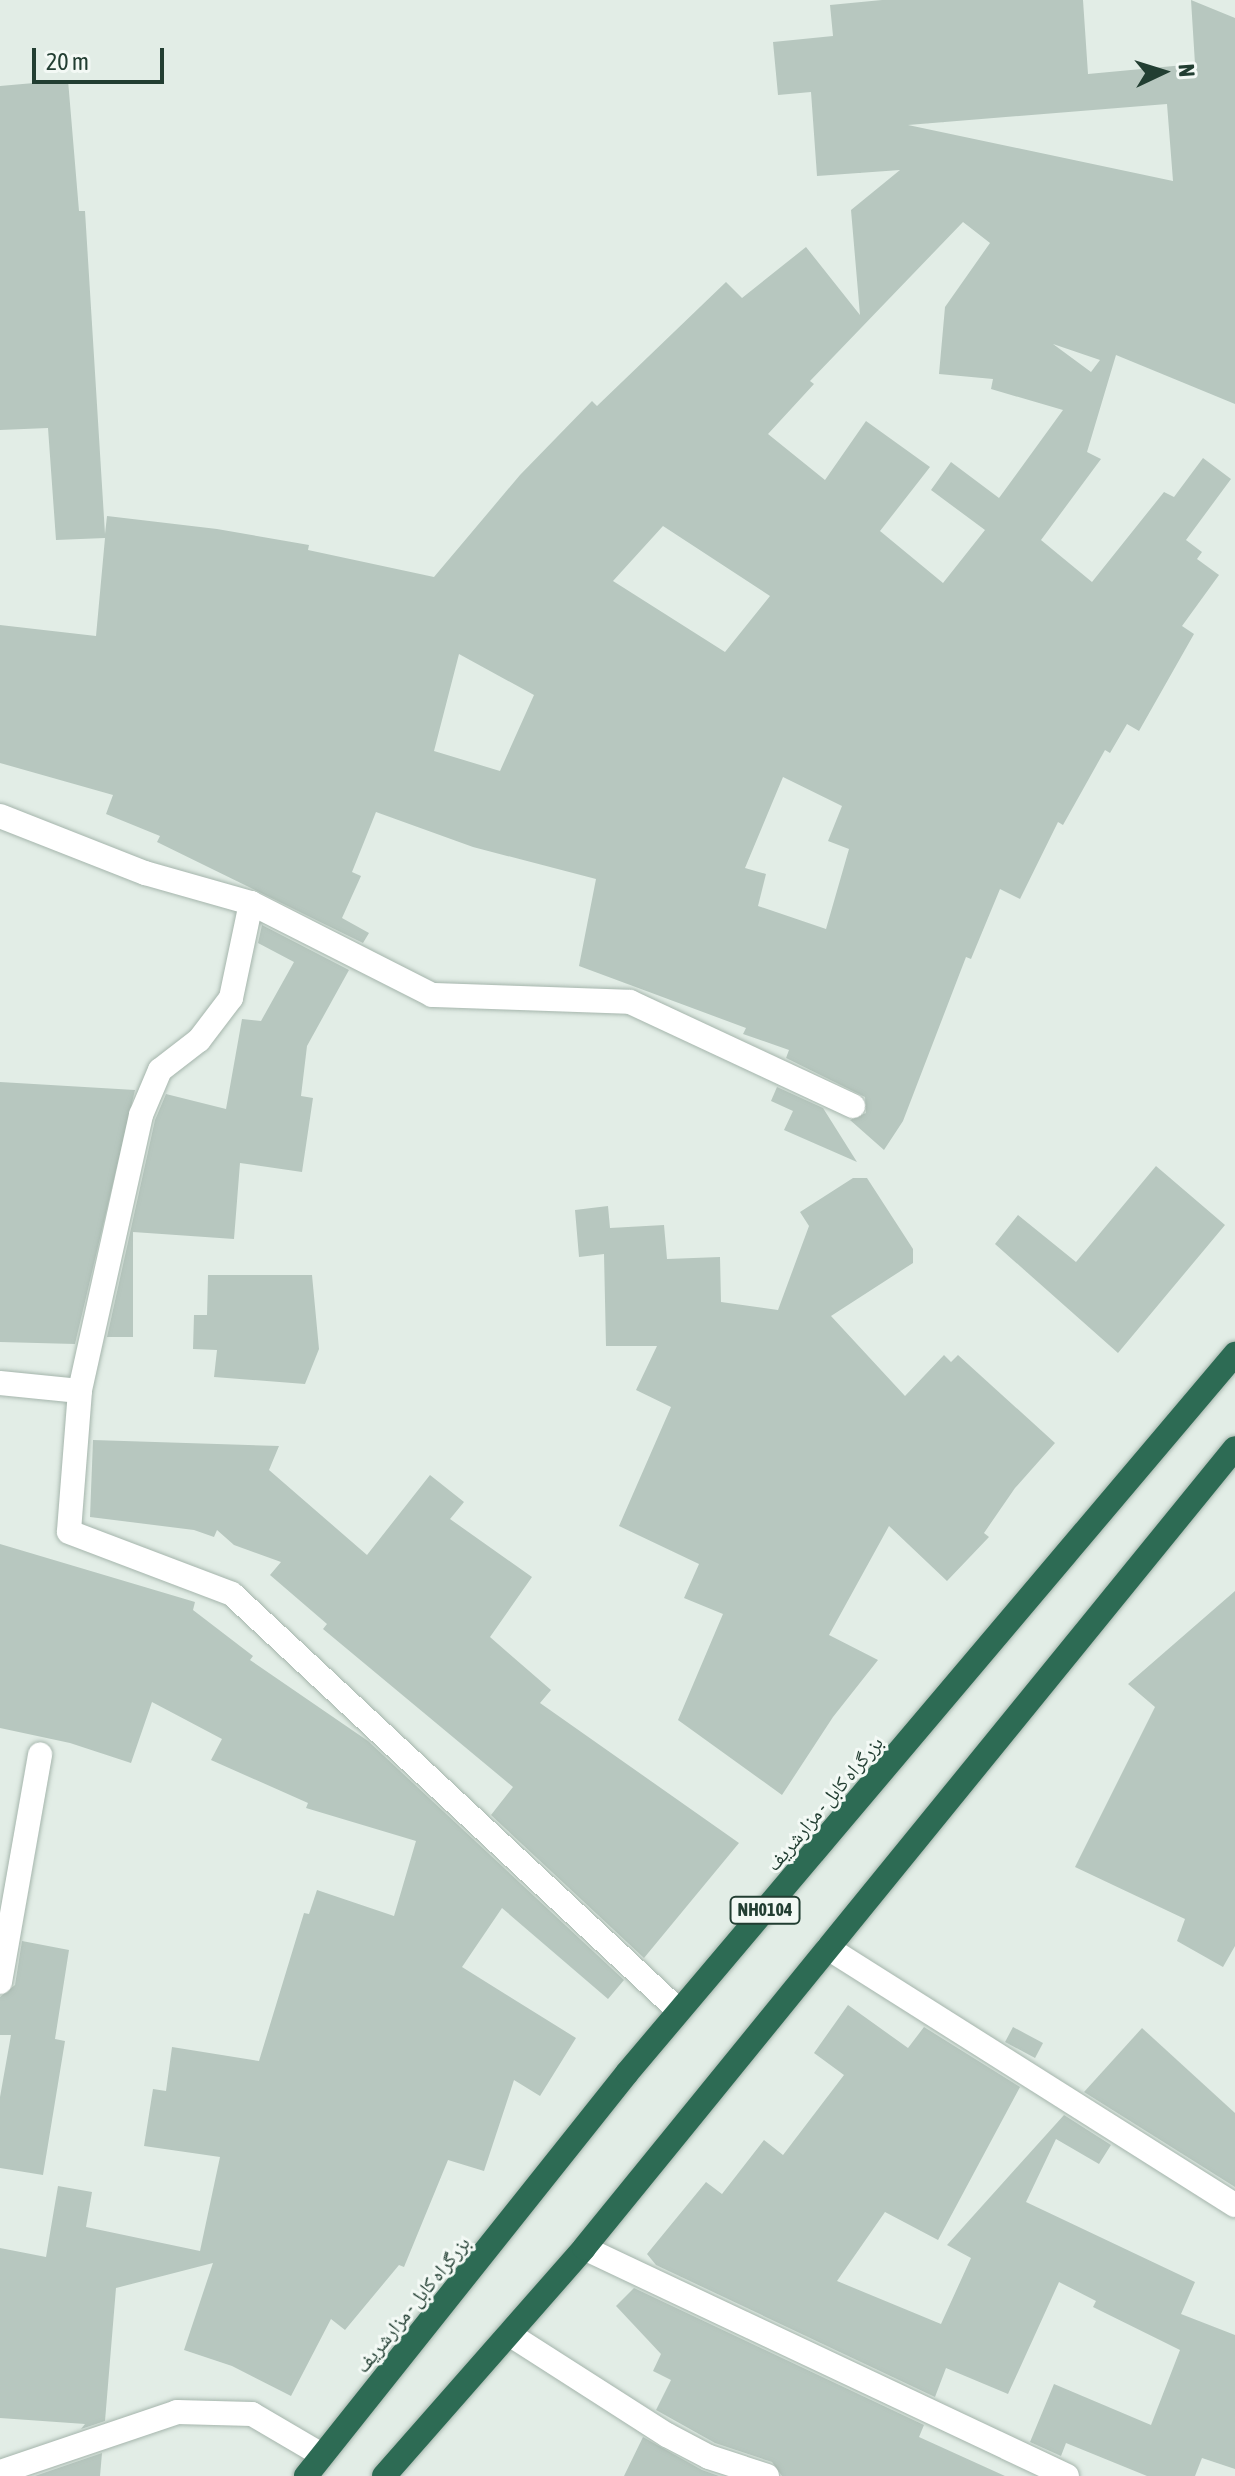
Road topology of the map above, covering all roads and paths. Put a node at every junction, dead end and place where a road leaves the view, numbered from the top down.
1 (0, 816) edge
2 (251, 903) junction
3 (853, 1106) dead end
4 (1235, 1354) edge
5 (0, 1383) edge
6 (80, 1391) junction
7 (1235, 1448) edge
8 (40, 1754) dead end
9 (828, 1948) junction
10 (0, 1982) edge
11 (679, 2011) junction
12 (1235, 2205) edge
13 (584, 2248) junction
14 (509, 2334) junction
15 (322, 2455) junction
16 (0, 2472) edge
17 (306, 2476) edge
18 (384, 2476) edge
19 (767, 2476) edge
20 (1067, 2476) edge

1 - 2 street
2 - 3 street
2 - 6 street
4 - 11 highway, بزرگراه کابل - مزارشریف / NH0104
5 - 6 street
6 - 11 street
7 - 9 highway
8 - 10 street
9 - 12 street
9 - 13 highway
11 - 15 highway, بزرگراه کابل - مزارشریف / NH0104
13 - 14 highway
13 - 20 street
14 - 18 highway
14 - 19 street
15 - 16 street
15 - 17 highway, بزرگراه کابل - مزارشریف / NH0104

